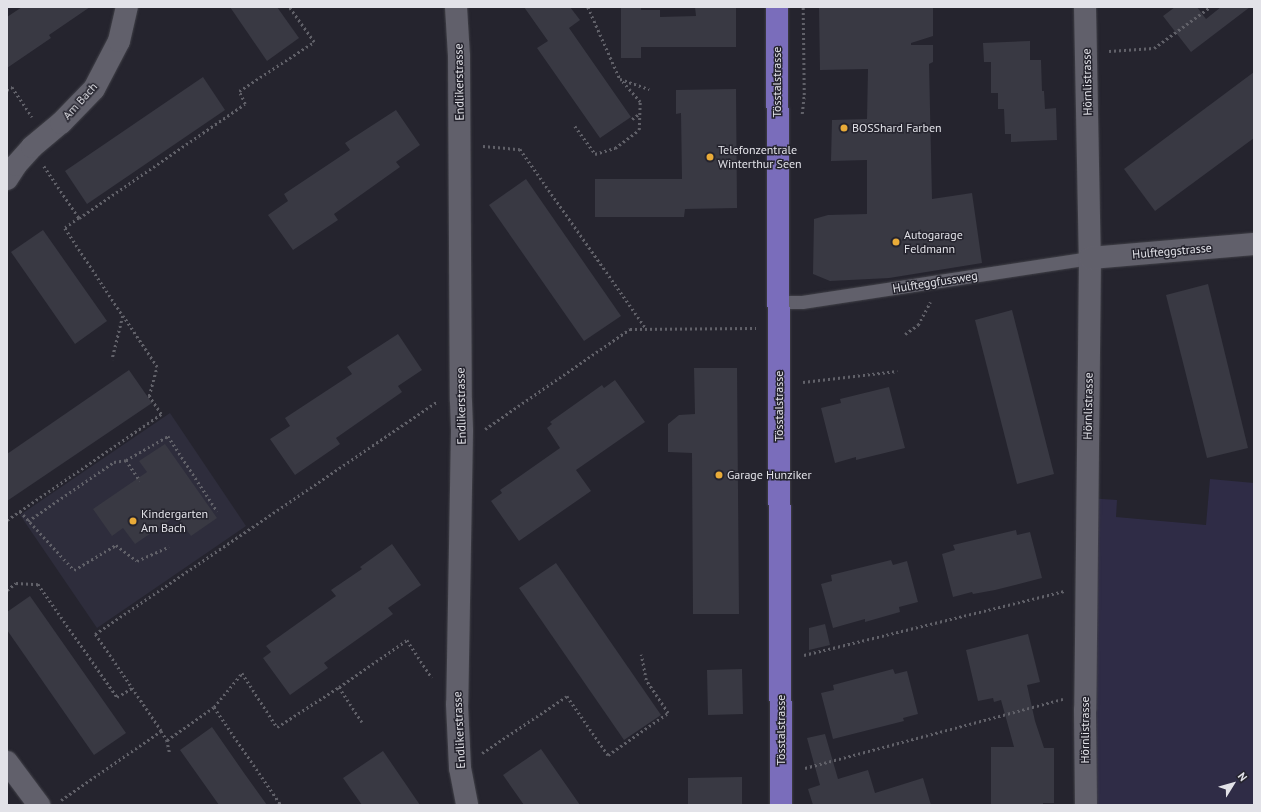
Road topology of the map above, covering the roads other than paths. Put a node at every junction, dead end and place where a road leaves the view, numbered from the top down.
1 (127, 7) edge
2 (456, 7) edge
3 (777, 7) edge
4 (1085, 7) edge
5 (7, 179) edge
6 (1254, 244) edge
7 (1090, 258) junction
8 (779, 302) junction
9 (7, 762) edge
10 (40, 805) edge
11 (466, 805) edge
12 (781, 805) edge
13 (1086, 805) edge

1 - 5 street, Am Bach
2 - 11 street, Endlikerstrasse
3 - 8 main road, Tösstalstrasse
4 - 7 street, Hörnlistrasse
6 - 7 street, Hulfteggstrasse
7 - 8 lane, Hulfteggfussweg
7 - 13 street, Hörnlistrasse
8 - 12 main road, Tösstalstrasse
9 - 10 street

